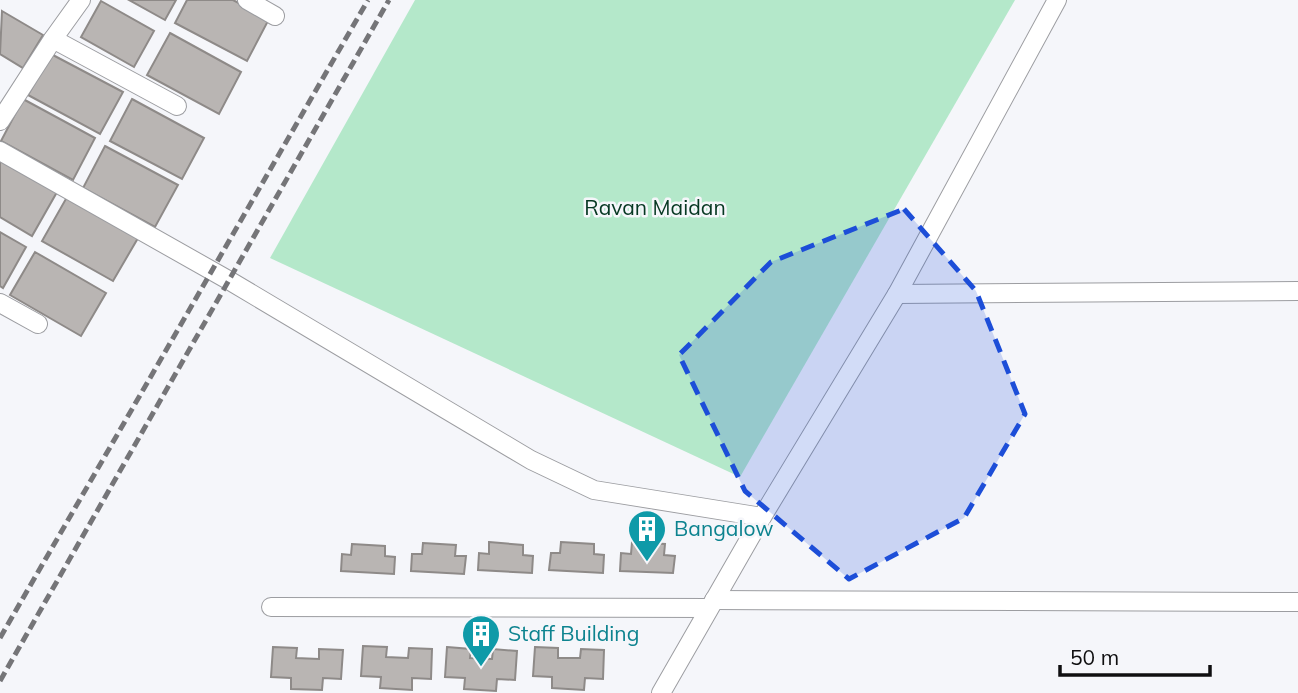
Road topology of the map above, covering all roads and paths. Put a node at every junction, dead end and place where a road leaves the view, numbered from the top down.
1 (81, 0) edge
2 (247, 0) edge
3 (1057, 0) edge
4 (275, 16) dead end
5 (53, 39) junction
6 (177, 106) dead end
7 (0, 121) edge
8 (0, 151) edge
9 (1298, 291) edge
10 (897, 294) junction
11 (0, 303) edge
12 (38, 324) dead end
13 (762, 517) junction
14 (1298, 602) edge
15 (712, 604) junction
16 (271, 607) dead end
17 (661, 693) edge

1 - 5 street
2 - 4 street
3 - 10 street
5 - 6 street
5 - 7 street
8 - 13 street
9 - 10 street
10 - 13 street
11 - 12 street
13 - 15 street
14 - 15 street
15 - 16 street
15 - 17 street

